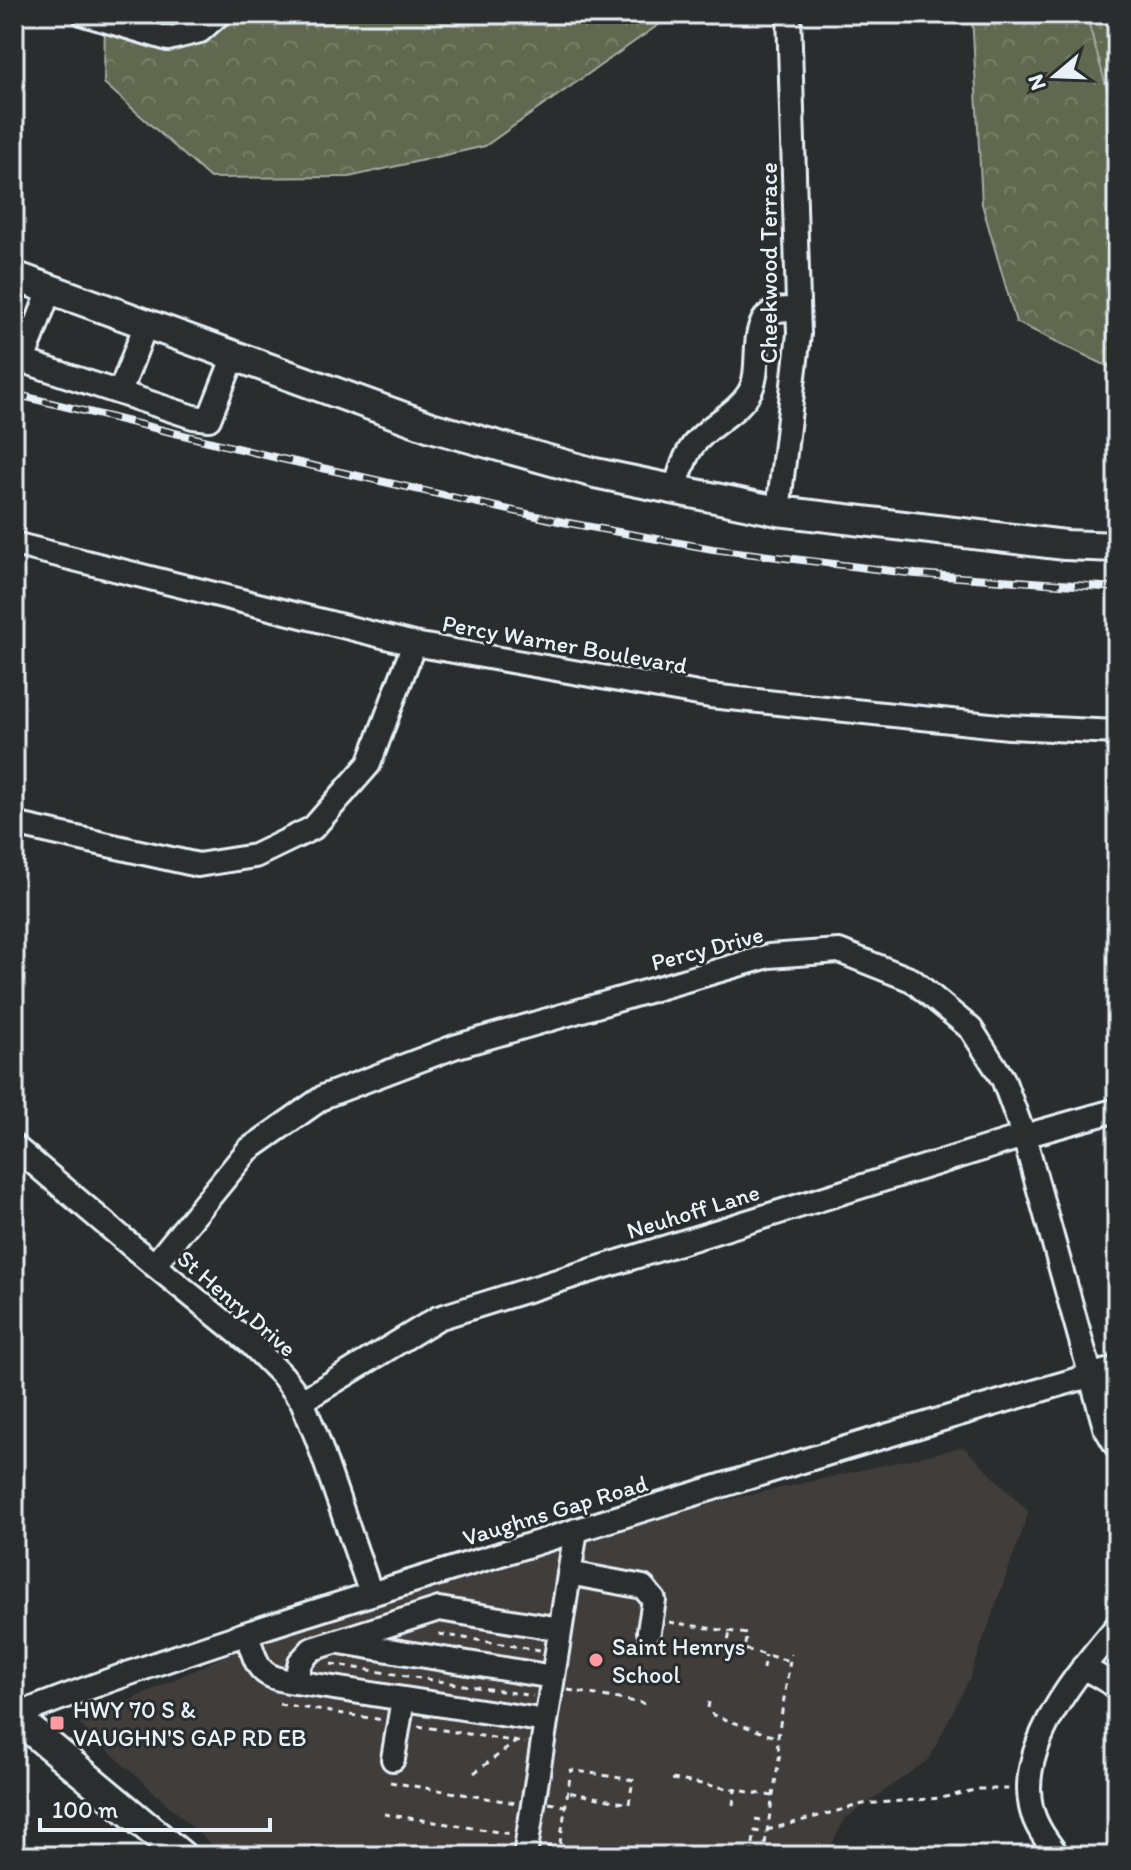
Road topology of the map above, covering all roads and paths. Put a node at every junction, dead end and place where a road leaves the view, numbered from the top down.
1 (84, 14) edge
2 (219, 14) edge
3 (789, 14) edge
4 (14, 276) edge
5 (50, 289) junction
6 (798, 309) junction
7 (146, 324) junction
8 (234, 356) junction
9 (120, 392) junction
10 (675, 489) junction
11 (778, 511) junction
12 (14, 544) edge
13 (1117, 547) edge
14 (414, 644) junction
15 (1117, 732) edge
16 (14, 824) edge
17 (1117, 1110) edge
18 (1024, 1136) junction
19 (14, 1146) edge
20 (154, 1265) junction
21 (1105, 1371) edge
22 (1117, 1394) edge
23 (302, 1401) junction
24 (1117, 1447) edge
25 (576, 1530) junction
26 (569, 1573) junction
27 (371, 1594) junction
28 (1117, 1626) edge
29 (560, 1629) junction
30 (649, 1629) joint
31 (730, 1632) junction
32 (247, 1634) junction
33 (439, 1634) dead end
34 (334, 1641) junction
35 (726, 1652) dead end
36 (556, 1653) junction
37 (791, 1654) dead end
38 (765, 1655) junction
39 (302, 1659) junction
40 (790, 1661) junction
41 (1083, 1667) junction
42 (763, 1669) dead end
43 (295, 1682) junction
44 (1117, 1687) edge
45 (555, 1688) junction
46 (403, 1699) junction
47 (709, 1702) dead end
48 (647, 1704) dead end
49 (14, 1716) edge
50 (546, 1721) junction
51 (778, 1738) junction
52 (517, 1741) dead end
53 (393, 1759) dead end
54 (474, 1773) dead end
55 (672, 1779) dead end
56 (390, 1782) dead end
57 (735, 1789) junction
58 (1029, 1789) junction
59 (568, 1792) junction
60 (773, 1796) junction
61 (538, 1804) junction
62 (733, 1805) dead end
63 (565, 1806) junction
64 (384, 1814) dead end
65 (755, 1819) dead end
66 (769, 1821) junction
67 (552, 1824) dead end
68 (562, 1826) junction
69 (767, 1832) junction
70 (530, 1846) edge
71 (559, 1848) junction
72 (604, 1855) edge
73 (182, 1856) edge
74 (558, 1856) edge
75 (751, 1856) edge
76 (763, 1856) edge
77 (1058, 1856) edge

1 - 2 street
3 - 6 street, Cheekwood Terrace
4 - 5 main road
5 - 7 main road
5 - 9 street
6 - 10 street
6 - 11 street, Cheekwood Terrace
7 - 8 main road
7 - 9 street
8 - 9 street
8 - 10 main road
10 - 11 main road
11 - 13 main road
12 - 14 street, Percy Warner Boulevard
14 - 15 street, Percy Warner Boulevard
14 - 16 street
17 - 18 street, Neuhoff Lane
18 - 20 street, Percy Drive
18 - 21 street, Percy Drive
18 - 23 street, Neuhoff Lane
19 - 20 street, St Henry Drive
20 - 23 street, St Henry Drive
21 - 22 street
21 - 24 street
21 - 25 street, Vaughns Gap Road
23 - 27 street, St Henry Drive
25 - 26 street
25 - 27 street, Vaughns Gap Road
26 - 29 street
26 - 30 street
27 - 32 street, Vaughns Gap Road
28 - 41 street
29 - 34 street
29 - 36 street
30 - 31 path
31 - 35 path
31 - 38 path
32 - 43 street
32 - 49 street, Vaughns Gap Road
33 - 36 path
34 - 39 street
34 - 45 street
36 - 45 street
37 - 40 path
38 - 40 path
38 - 42 path
39 - 43 street
39 - 45 path
40 - 51 path
41 - 44 street
41 - 58 street
43 - 46 street
45 - 48 path
45 - 50 street
46 - 50 street
46 - 53 street
47 - 51 path
49 - 73 main road
50 - 61 street
51 - 60 path
52 - 54 path
55 - 57 path
56 - 61 path
57 - 60 path
57 - 62 path
58 - 69 path
58 - 77 street
59 - 59 path
59 - 63 path
60 - 66 path
61 - 63 path
61 - 70 street
63 - 68 path
64 - 70 path
65 - 66 path
66 - 69 path
67 - 68 path
68 - 71 path
69 - 75 path
69 - 76 path
70 - 71 path
71 - 72 path
71 - 74 path

